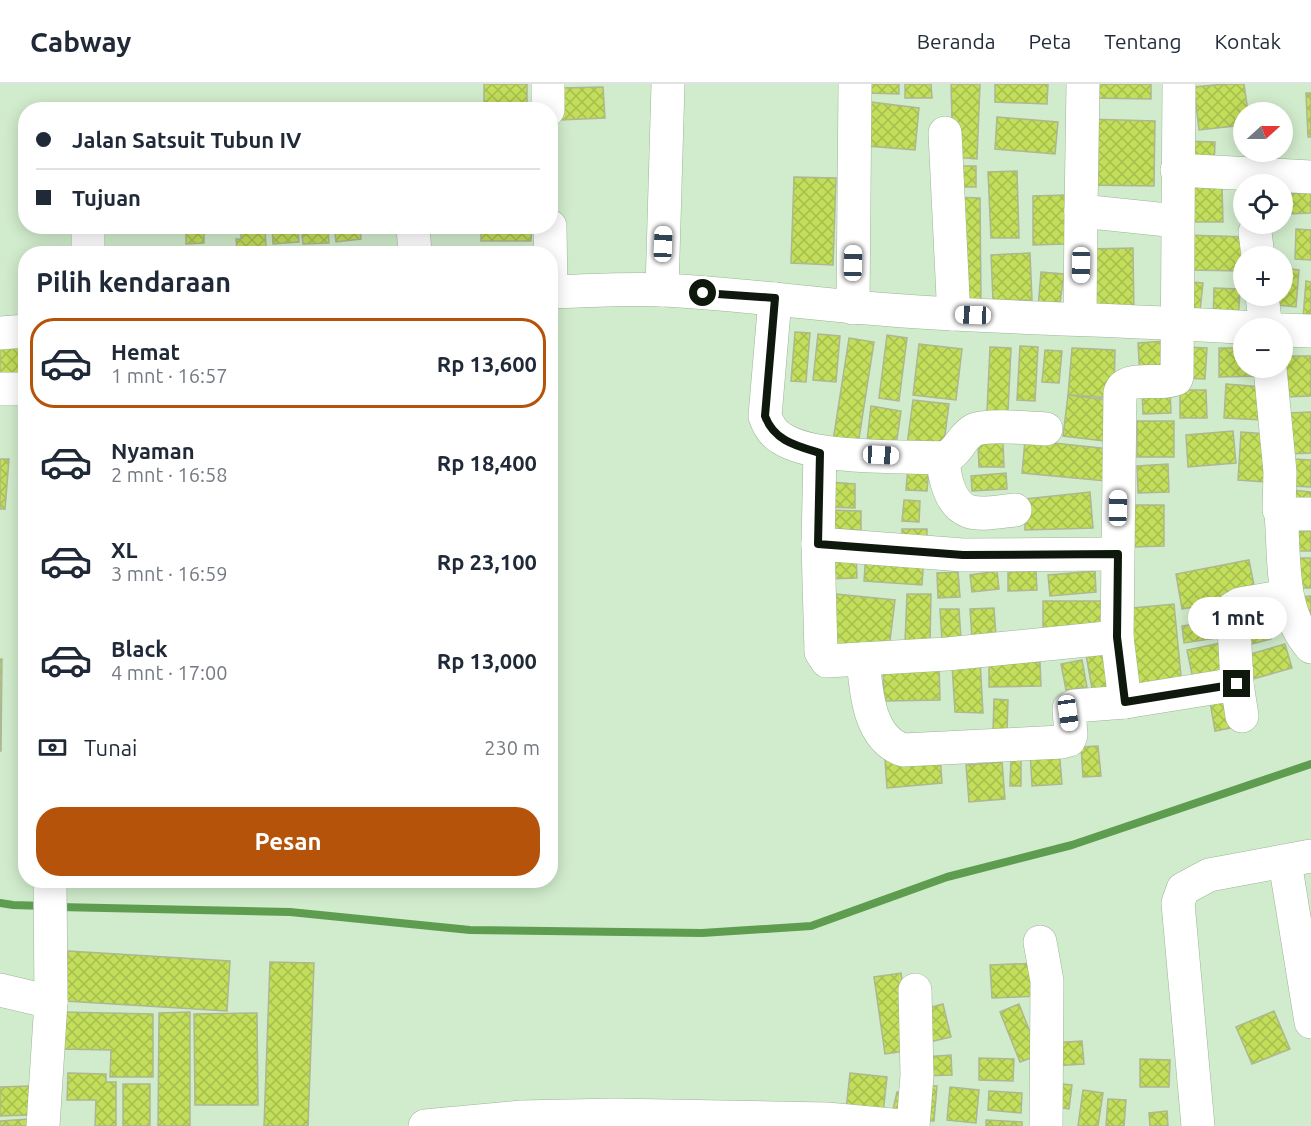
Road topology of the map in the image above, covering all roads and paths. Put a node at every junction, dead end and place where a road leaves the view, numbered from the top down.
1 (548, 84) edge
2 (668, 84) edge
3 (855, 84) edge
4 (1083, 84) edge
5 (1179, 84) edge
6 (548, 102) edge
7 (945, 133) dead end
8 (1178, 170) junction
9 (1311, 177) edge
10 (1081, 211) junction
11 (1177, 221) junction
12 (662, 290) junction
13 (558, 291) edge
14 (775, 298) junction
15 (852, 308) junction
16 (951, 314) junction
17 (1080, 319) junction
18 (1176, 323) junction
19 (1233, 327) edge
20 (1293, 330) edge
21 (1311, 331) edge
22 (18, 332) edge
23 (0, 333) edge
24 (1271, 378) edge
25 (0, 389) edge
26 (18, 389) edge
27 (1046, 429) dead end
28 (820, 453) junction
29 (942, 458) junction
30 (1015, 510) dead end
31 (1296, 513) edge
32 (818, 544) junction
33 (1118, 554) junction
34 (1287, 597) junction
35 (1117, 637) junction
36 (1311, 647) edge
37 (863, 659) junction
38 (1237, 684) junction
39 (1125, 702) junction
40 (1242, 716) dead end
41 (1298, 859) edge
42 (50, 888) edge
43 (1040, 942) dead end
44 (0, 990) edge
45 (915, 990) dead end
46 (51, 1002) junction
47 (1311, 1022) edge
48 (43, 1126) edge
49 (424, 1126) edge
50 (902, 1126) edge
51 (913, 1126) edge
52 (1046, 1126) edge
53 (1198, 1126) edge

1 - 6 street
2 - 12 street
3 - 15 street
4 - 10 street
5 - 8 street
7 - 16 street
8 - 9 street
8 - 11 street
10 - 11 street
10 - 17 street
11 - 18 street
12 - 13 street
12 - 14 street
14 - 15 street
14 - 28 street
15 - 16 street
16 - 17 street
17 - 18 street
18 - 19 street
18 - 33 street
20 - 21 street
22 - 23 street
24 - 31 street
25 - 26 street
27 - 29 street
28 - 29 street
28 - 32 street
29 - 30 street
31 - 34 street
32 - 33 street
32 - 37 street
33 - 35 street
34 - 36 street
34 - 38 street
35 - 37 street
35 - 39 street
37 - 39 street
38 - 39 street
38 - 40 street
41 - 47 street
41 - 53 street
42 - 46 street
43 - 52 street
44 - 46 street
45 - 51 street
46 - 48 street
49 - 50 street

